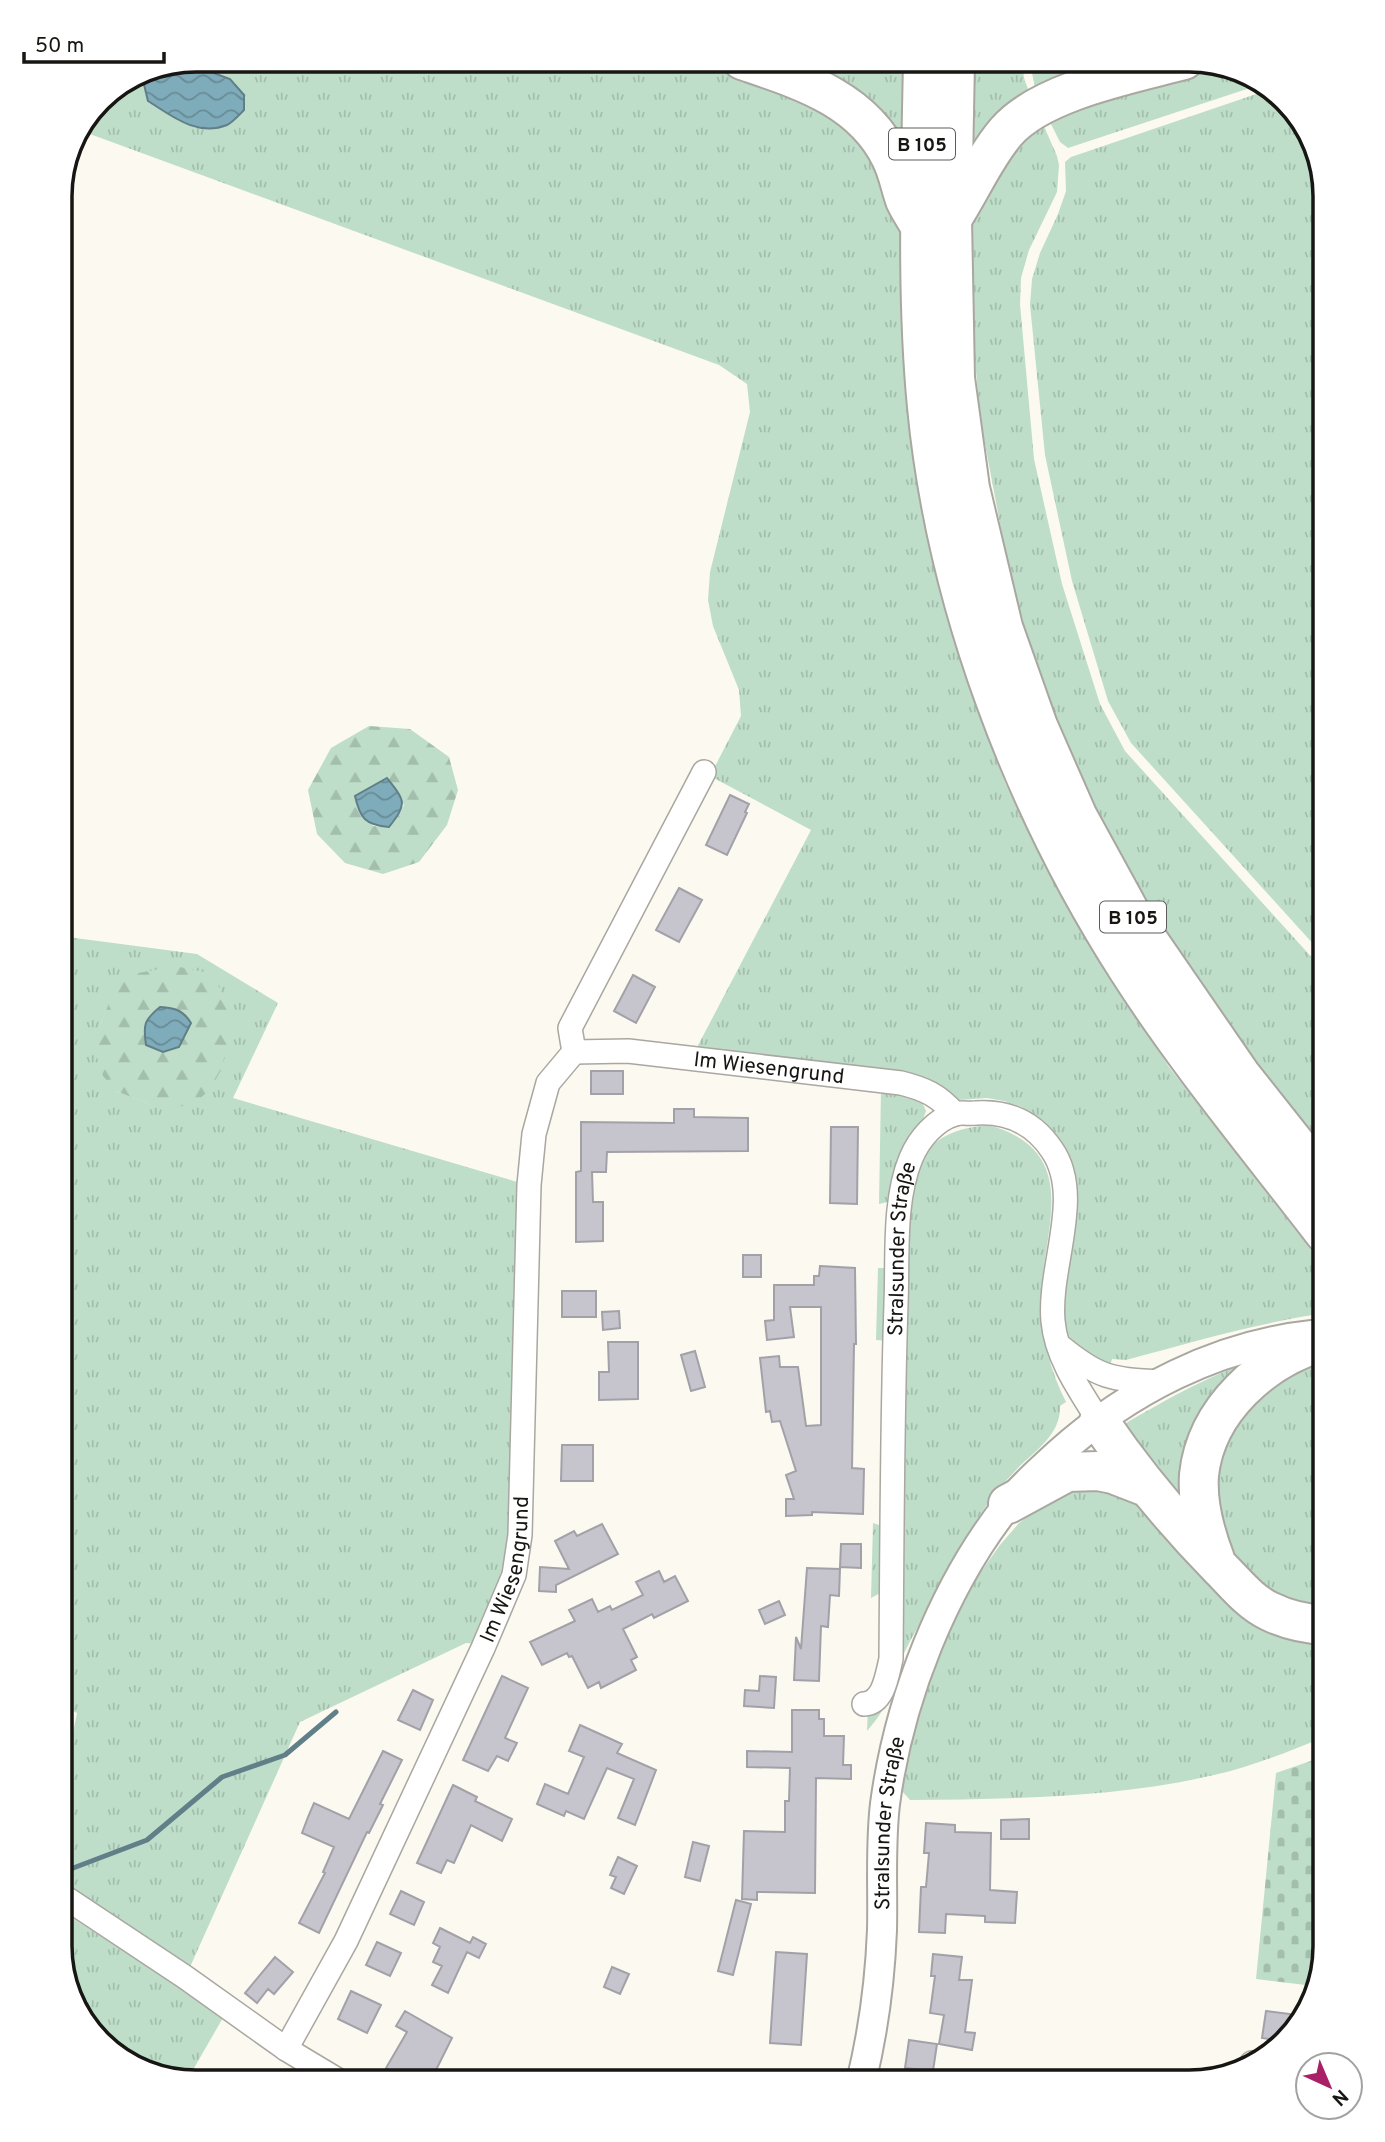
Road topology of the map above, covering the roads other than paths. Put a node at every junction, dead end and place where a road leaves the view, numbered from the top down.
1 (775, 72) edge
2 (924, 72) edge
3 (954, 72) edge
4 (1141, 72) edge
5 (936, 224) junction
6 (704, 772) dead end
7 (574, 1052) junction
8 (956, 1114) junction
9 (1313, 1166) edge
10 (1313, 1218) edge
11 (1313, 1339) edge
12 (1313, 1341) edge
13 (1059, 1345) junction
14 (1160, 1382) junction
15 (1099, 1421) junction
16 (1149, 1488) junction
17 (1008, 1504) junction
18 (1217, 1564) junction
19 (1313, 1623) edge
20 (864, 1704) dead end
21 (72, 1902) edge
22 (286, 2049) junction
23 (321, 2070) edge
24 (863, 2070) edge

1 - 5 highway
2 - 5 highway, B 105
3 - 5 highway, B 105
4 - 5 highway
5 - 9 highway, B 105
5 - 10 highway, B 105
6 - 7 street
7 - 8 street, Im Wiesengrund
7 - 22 street, Im Wiesengrund
8 - 13 street, Stralsunder Straße
8 - 20 street, Stralsunder Straße
11 - 14 street, Stralsunder Straße
12 - 18 highway
13 - 14 street, Stralsunder Straße
13 - 15 street, Stralsunder Straße
14 - 15 street, Stralsunder Straße
15 - 16 highway
15 - 17 street, Stralsunder Straße
16 - 17 highway
16 - 18 highway
17 - 24 street, Stralsunder Straße
18 - 19 highway
21 - 22 street
22 - 23 street

